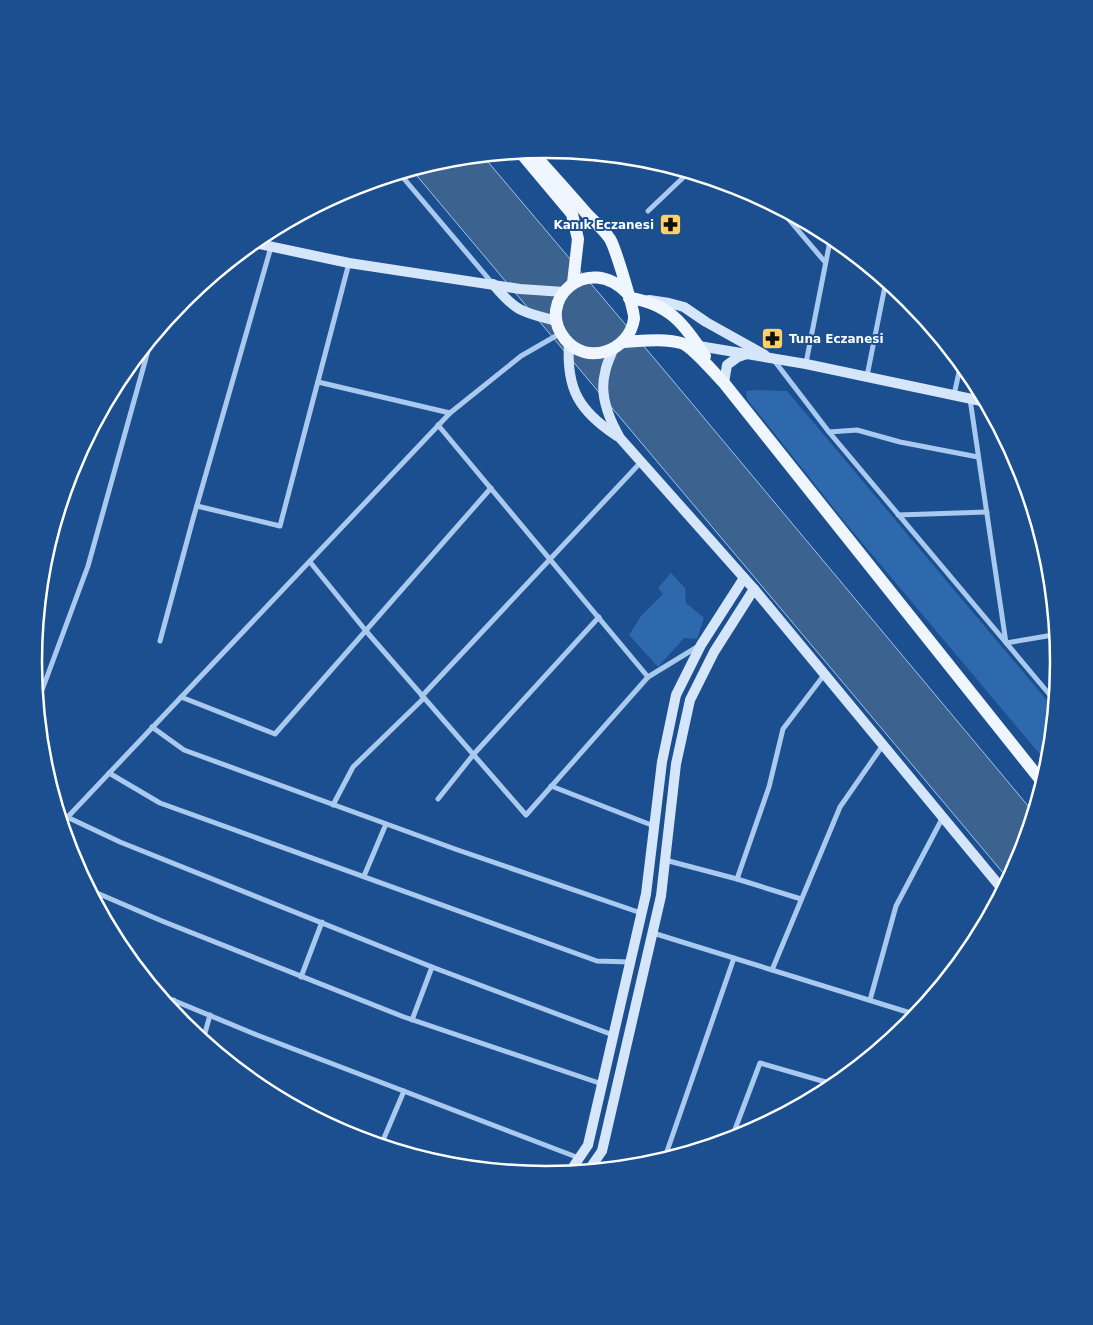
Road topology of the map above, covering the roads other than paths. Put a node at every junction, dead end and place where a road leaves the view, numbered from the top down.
1 (539, 158) edge
2 (526, 159) edge
3 (682, 178) edge
4 (404, 179) edge
5 (648, 211) dead end
6 (791, 222) edge
7 (264, 245) edge
8 (829, 245) edge
9 (271, 246) junction
10 (825, 262) junction
11 (349, 263) junction
12 (493, 284) junction
13 (568, 288) junction
14 (884, 289) edge
15 (629, 296) junction
16 (646, 300) junction
17 (562, 333) junction
18 (623, 342) junction
19 (683, 343) junction
20 (698, 345) junction
21 (612, 350) junction
22 (748, 354) junction
23 (146, 357) edge
24 (773, 359) junction
25 (806, 364) junction
26 (959, 373) edge
27 (867, 377) junction
28 (318, 382) junction
29 (724, 383) junction
30 (954, 396) junction
31 (970, 399) junction
32 (977, 400) edge
33 (450, 413) junction
34 (438, 425) junction
35 (829, 432) junction
36 (620, 438) junction
37 (978, 457) junction
38 (641, 462) junction
39 (491, 488) junction
40 (196, 506) junction
41 (987, 512) junction
42 (898, 514) junction
43 (550, 559) junction
44 (310, 562) junction
45 (744, 578) junction
46 (754, 589) junction
47 (599, 617) junction
48 (366, 632) junction
49 (1049, 636) edge
50 (160, 641) dead end
51 (1006, 642) junction
52 (700, 645) junction
53 (824, 674) junction
54 (648, 677) junction
55 (43, 686) edge
56 (1049, 695) edge
57 (423, 697) junction
58 (181, 698) junction
59 (152, 727) junction
60 (883, 745) junction
61 (474, 755) junction
62 (109, 773) junction
63 (1037, 776) edge
64 (551, 786) junction
65 (438, 799) dead end
66 (333, 804) junction
67 (67, 817) joint
68 (943, 817) junction
69 (386, 824) junction
70 (654, 826) junction
71 (666, 860) junction
72 (364, 876) junction
73 (737, 879) junction
74 (999, 884) edge
75 (99, 894) edge
76 (802, 899) junction
77 (642, 913) junction
78 (322, 922) junction
79 (653, 933) junction
80 (734, 958) junction
81 (631, 962) junction
82 (432, 967) junction
83 (772, 970) junction
84 (301, 976) junction
85 (174, 1000) edge
86 (870, 1000) junction
87 (909, 1012) edge
88 (210, 1015) junction
89 (412, 1020) junction
90 (205, 1033) edge
91 (614, 1036) junction
92 (827, 1082) edge
93 (602, 1084) junction
94 (404, 1091) junction
95 (735, 1130) edge
96 (383, 1140) edge
97 (667, 1152) edge
98 (579, 1158) junction
99 (593, 1164) edge
100 (574, 1165) edge

1 - 15 main road
2 - 13 main road
3 - 5 street
4 - 12 street
6 - 10 street
7 - 9 main road
8 - 10 street
9 - 11 main road
9 - 40 street
10 - 25 street
11 - 12 main road
11 - 28 street
12 - 13 main road
12 - 17 main road
13 - 15 main road
13 - 17 main road
14 - 27 street
15 - 16 main road
15 - 18 main road
16 - 20 main road
16 - 24 main road
17 - 21 main road
17 - 33 street
17 - 36 main road
18 - 19 main road
18 - 21 main road
19 - 20 main road
19 - 29 main road
20 - 22 main road
20 - 29 main road
21 - 36 main road
22 - 24 main road
22 - 29 main road
23 - 55 street
24 - 25 main road
24 - 35 street
25 - 27 main road
26 - 30 street
27 - 30 main road
28 - 33 street
28 - 40 street
29 - 63 main road
30 - 31 main road
31 - 32 main road
31 - 37 street
33 - 34 street
34 - 39 street
34 - 44 street
35 - 37 street
35 - 42 street
36 - 38 main road
37 - 41 street
38 - 43 street
38 - 45 main road
39 - 43 street
39 - 48 street
40 - 50 street
41 - 42 street
41 - 51 street
42 - 51 street
43 - 47 street
43 - 57 street
44 - 48 street
44 - 58 street
45 - 46 main road
45 - 52 main road
46 - 53 main road
46 - 71 main road
47 - 54 street
47 - 61 street
48 - 57 street
48 - 58 street
49 - 51 street
51 - 56 street
52 - 54 street
52 - 70 main road
53 - 60 main road
53 - 73 street
54 - 64 street
57 - 61 street
57 - 66 street
58 - 59 street
59 - 62 street
59 - 66 street
60 - 68 main road
60 - 76 street
61 - 64 street
61 - 65 street
62 - 67 street
62 - 72 street
64 - 70 street
66 - 69 street
67 - 78 street
68 - 74 main road
68 - 86 street
69 - 72 street
69 - 77 street
70 - 77 main road
71 - 73 street
71 - 79 main road
72 - 81 street
73 - 76 street
75 - 84 street
76 - 83 street
77 - 81 main road
78 - 82 street
78 - 84 street
79 - 80 street
79 - 99 main road
80 - 83 street
80 - 97 street
81 - 91 main road
82 - 89 street
82 - 91 street
83 - 86 street
84 - 89 street
85 - 88 street
86 - 87 street
88 - 90 street
88 - 94 street
89 - 93 street
91 - 93 main road
92 - 95 street
93 - 98 main road
94 - 96 street
94 - 98 street
98 - 100 main road

